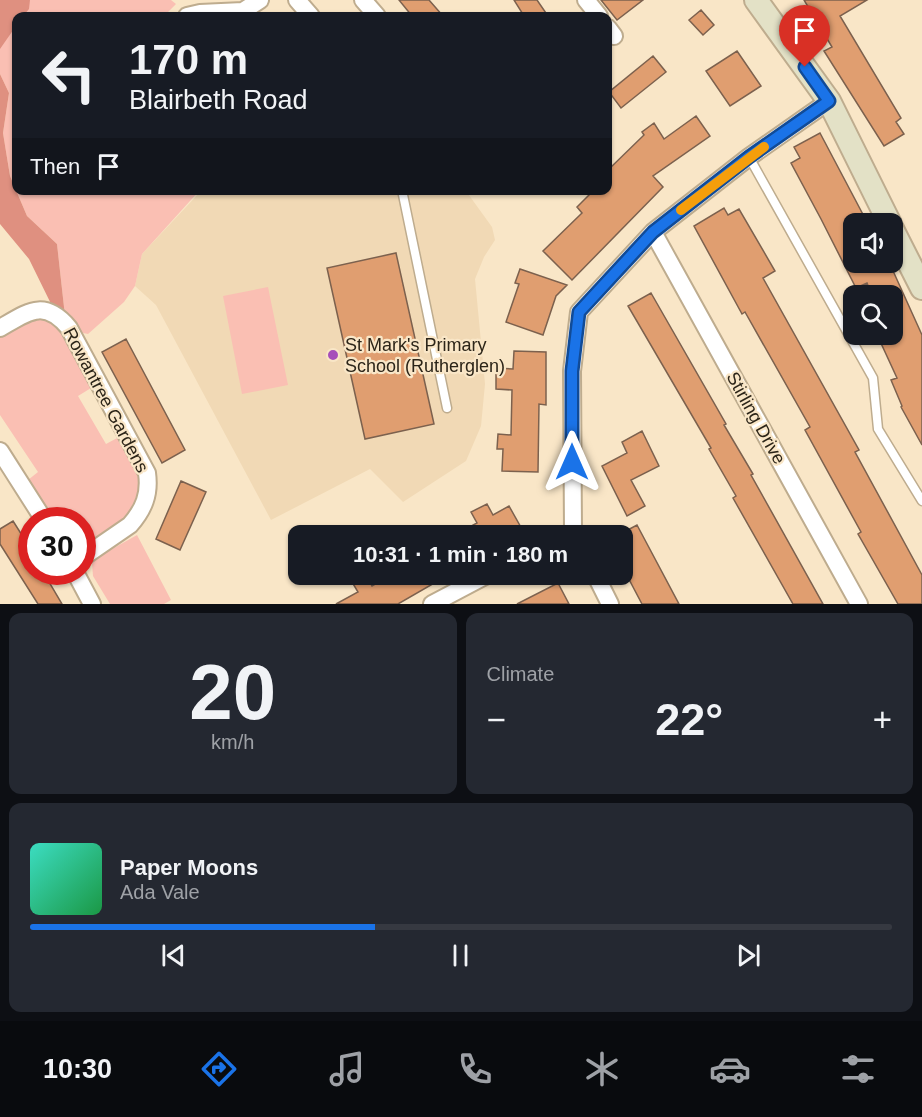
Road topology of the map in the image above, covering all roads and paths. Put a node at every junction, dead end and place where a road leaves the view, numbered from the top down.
1 (260, 0) edge
2 (297, 0) edge
3 (363, 0) edge
4 (586, 0) edge
5 (756, 0) edge
6 (222, 12) edge
7 (308, 12) edge
8 (374, 12) edge
9 (596, 12) edge
10 (829, 101) junction
11 (749, 157) junction
12 (403, 195) edge
13 (885, 213) edge
14 (653, 232) junction
15 (903, 251) edge
16 (922, 288) edge
17 (0, 328) edge
18 (447, 408) dead end
19 (0, 451) edge
20 (922, 501) edge
21 (36, 507) edge
22 (571, 525) edge
23 (96, 548) edge
24 (82, 585) edge
25 (468, 585) edge
26 (600, 585) edge
27 (92, 604) edge
28 (432, 604) edge
29 (610, 604) edge
30 (859, 604) edge

1 - 6 street
2 - 7 street
3 - 8 street
4 - 9 street
5 - 10 main road
10 - 11 street
10 - 13 main road
11 - 14 street
11 - 20 lane
12 - 18 lane
14 - 22 street
14 - 30 street, Stirling Drive
15 - 16 main road
17 - 23 street, Rowantree Gardens
19 - 21 street
24 - 27 street
25 - 28 street
26 - 29 street

